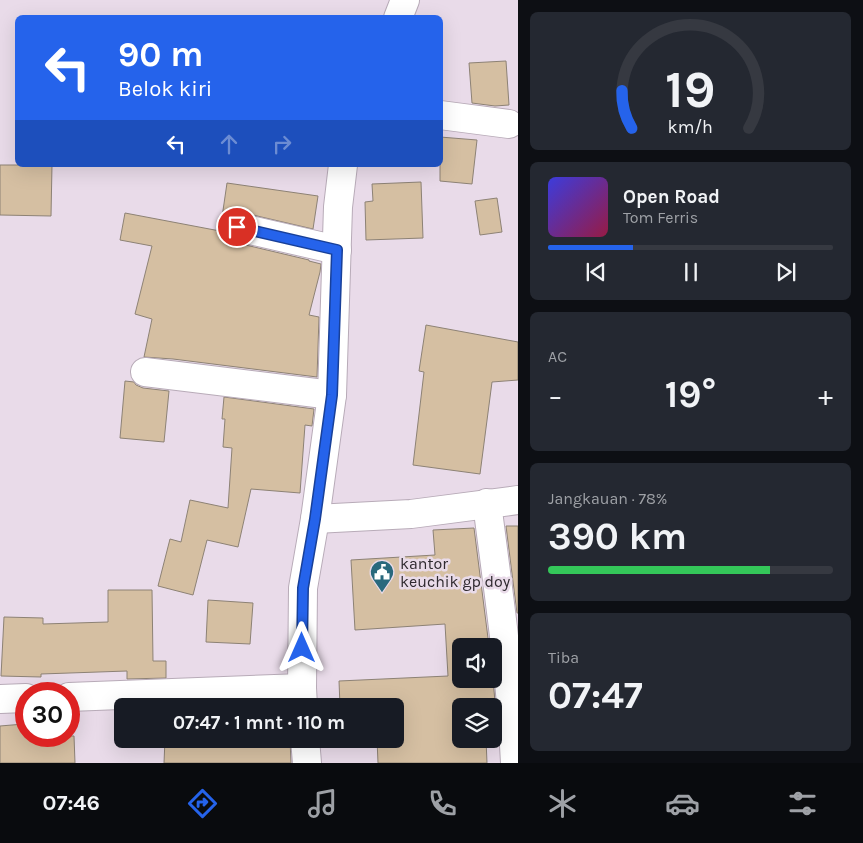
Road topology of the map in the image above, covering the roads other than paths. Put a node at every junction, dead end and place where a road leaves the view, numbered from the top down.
1 (405, 0) edge
2 (399, 15) edge
3 (443, 115) edge
4 (509, 124) dead end
5 (343, 167) edge
6 (237, 227) dead end
7 (337, 250) junction
8 (145, 372) dead end
9 (332, 395) junction
10 (518, 500) edge
11 (487, 503) junction
12 (315, 519) junction
13 (80, 697) edge
14 (303, 697) edge
15 (15, 698) edge
16 (0, 699) edge
17 (306, 748) edge
18 (307, 763) edge
19 (515, 763) edge

1 - 2 street
3 - 4 street
5 - 7 street
6 - 7 street
7 - 9 street
8 - 9 street
9 - 12 street
10 - 11 street
11 - 12 street
11 - 19 street
12 - 14 street
13 - 14 street
15 - 16 street
17 - 18 street

